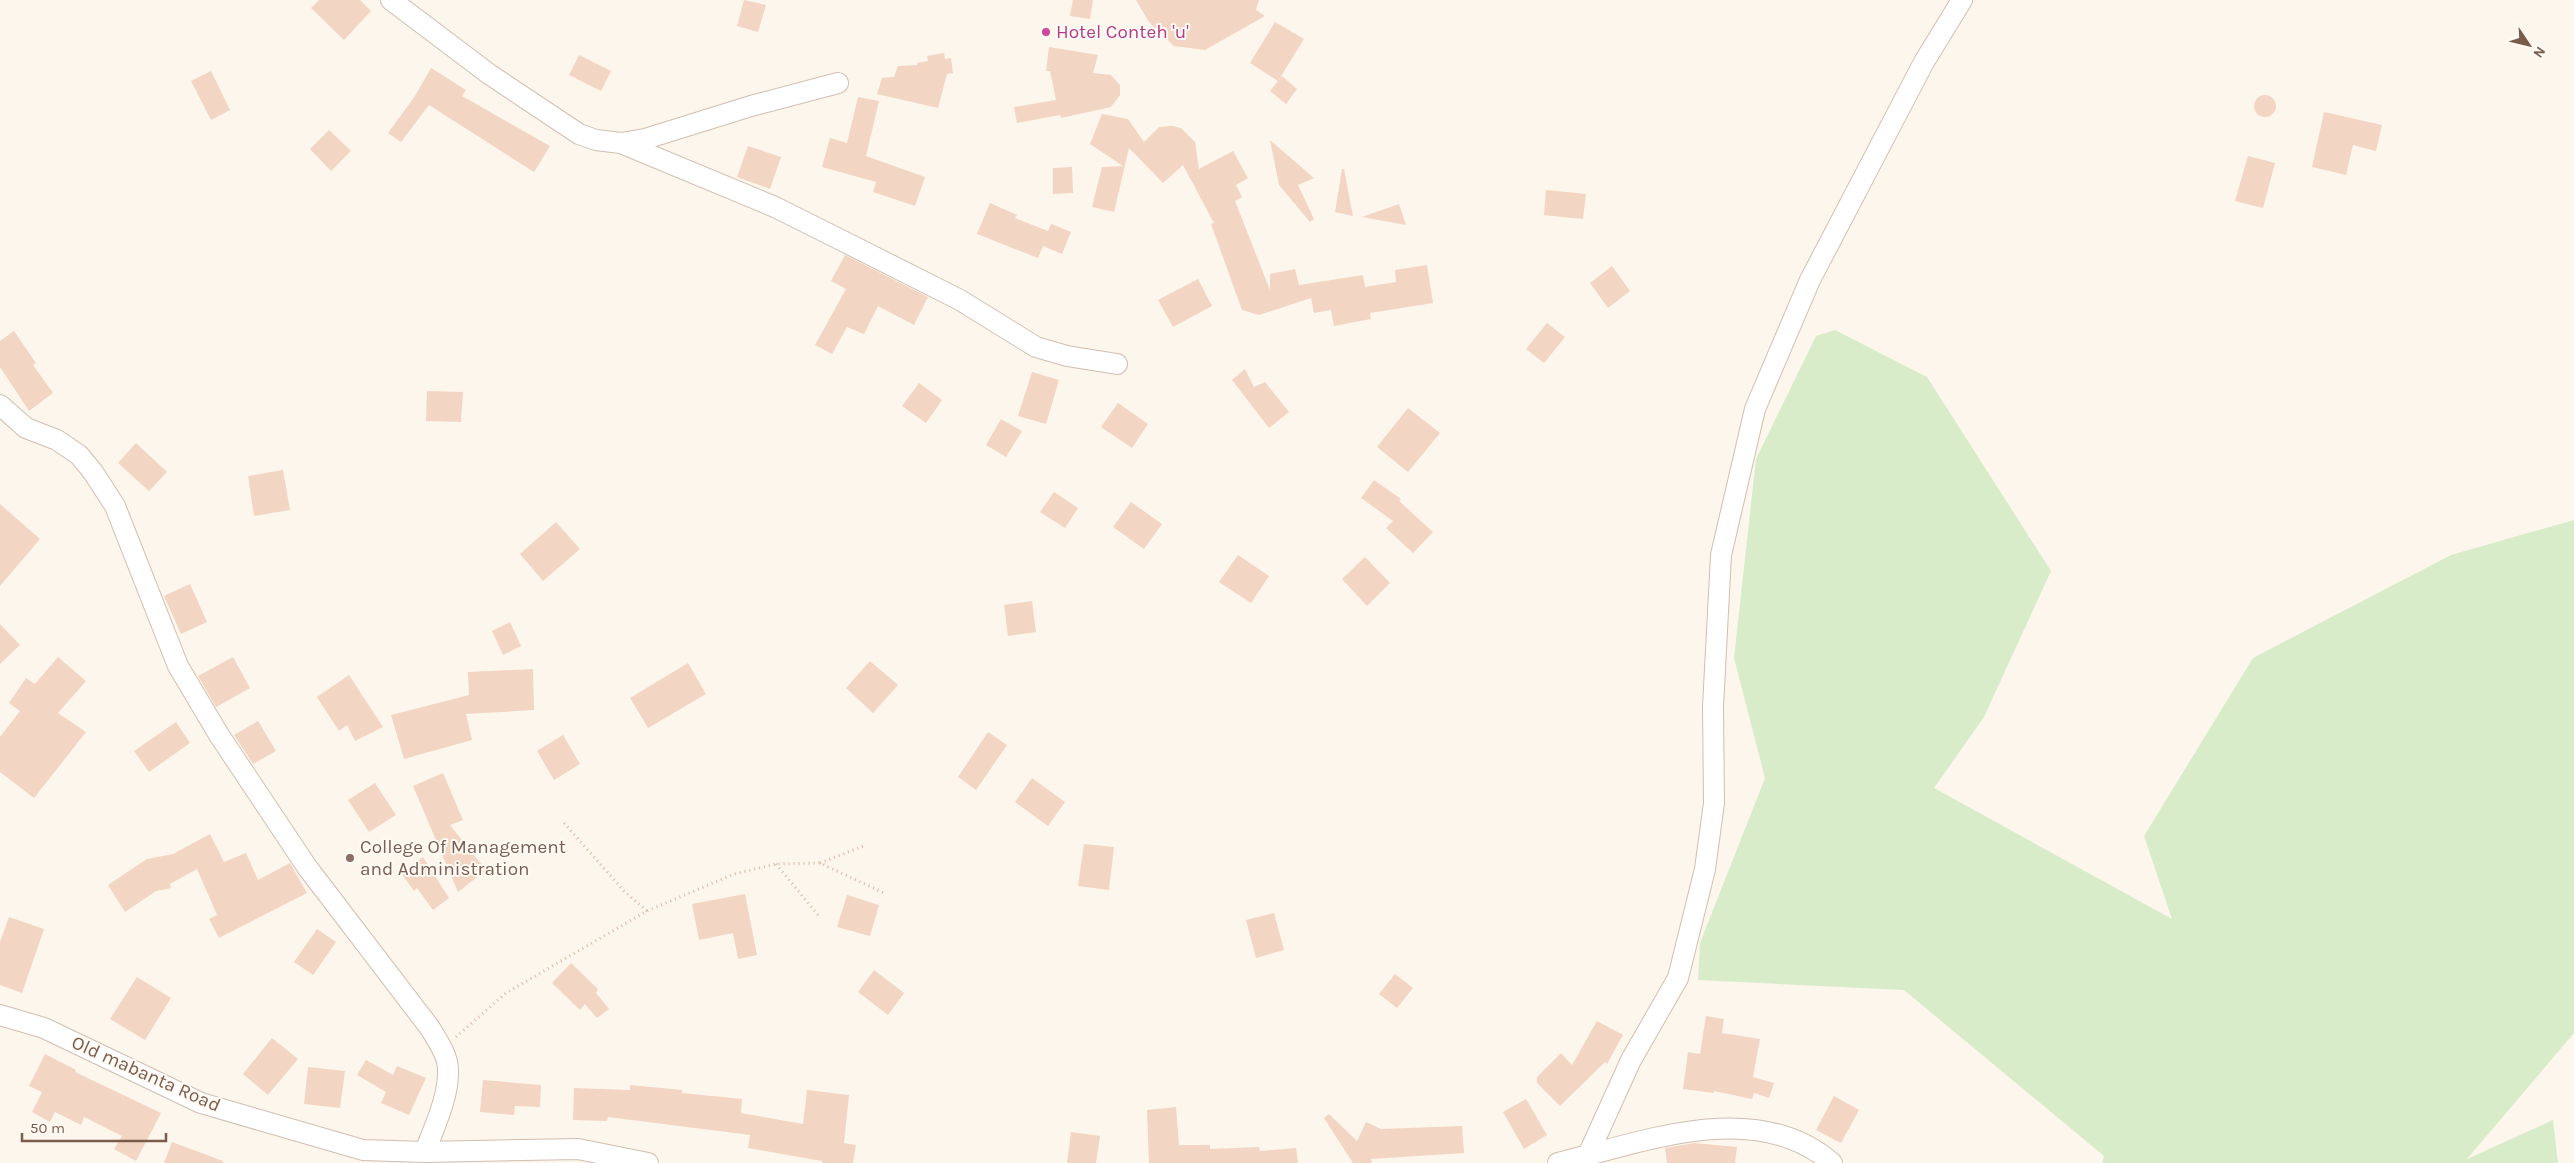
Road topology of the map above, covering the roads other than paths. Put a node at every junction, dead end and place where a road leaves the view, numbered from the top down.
1 (391, 0) edge
2 (1962, 0) edge
3 (838, 83) dead end
4 (621, 143) junction
5 (1117, 364) dead end
6 (0, 405) edge
7 (0, 1015) edge
8 (425, 1152) junction
9 (1588, 1156) junction
10 (648, 1163) edge
11 (1558, 1163) edge
12 (1832, 1163) edge

1 - 4 street
2 - 9 street
3 - 4 street
4 - 5 street
6 - 8 street
7 - 8 street, Old mabanta Road
8 - 10 street, Old mabanta Road
9 - 11 street
9 - 12 street

